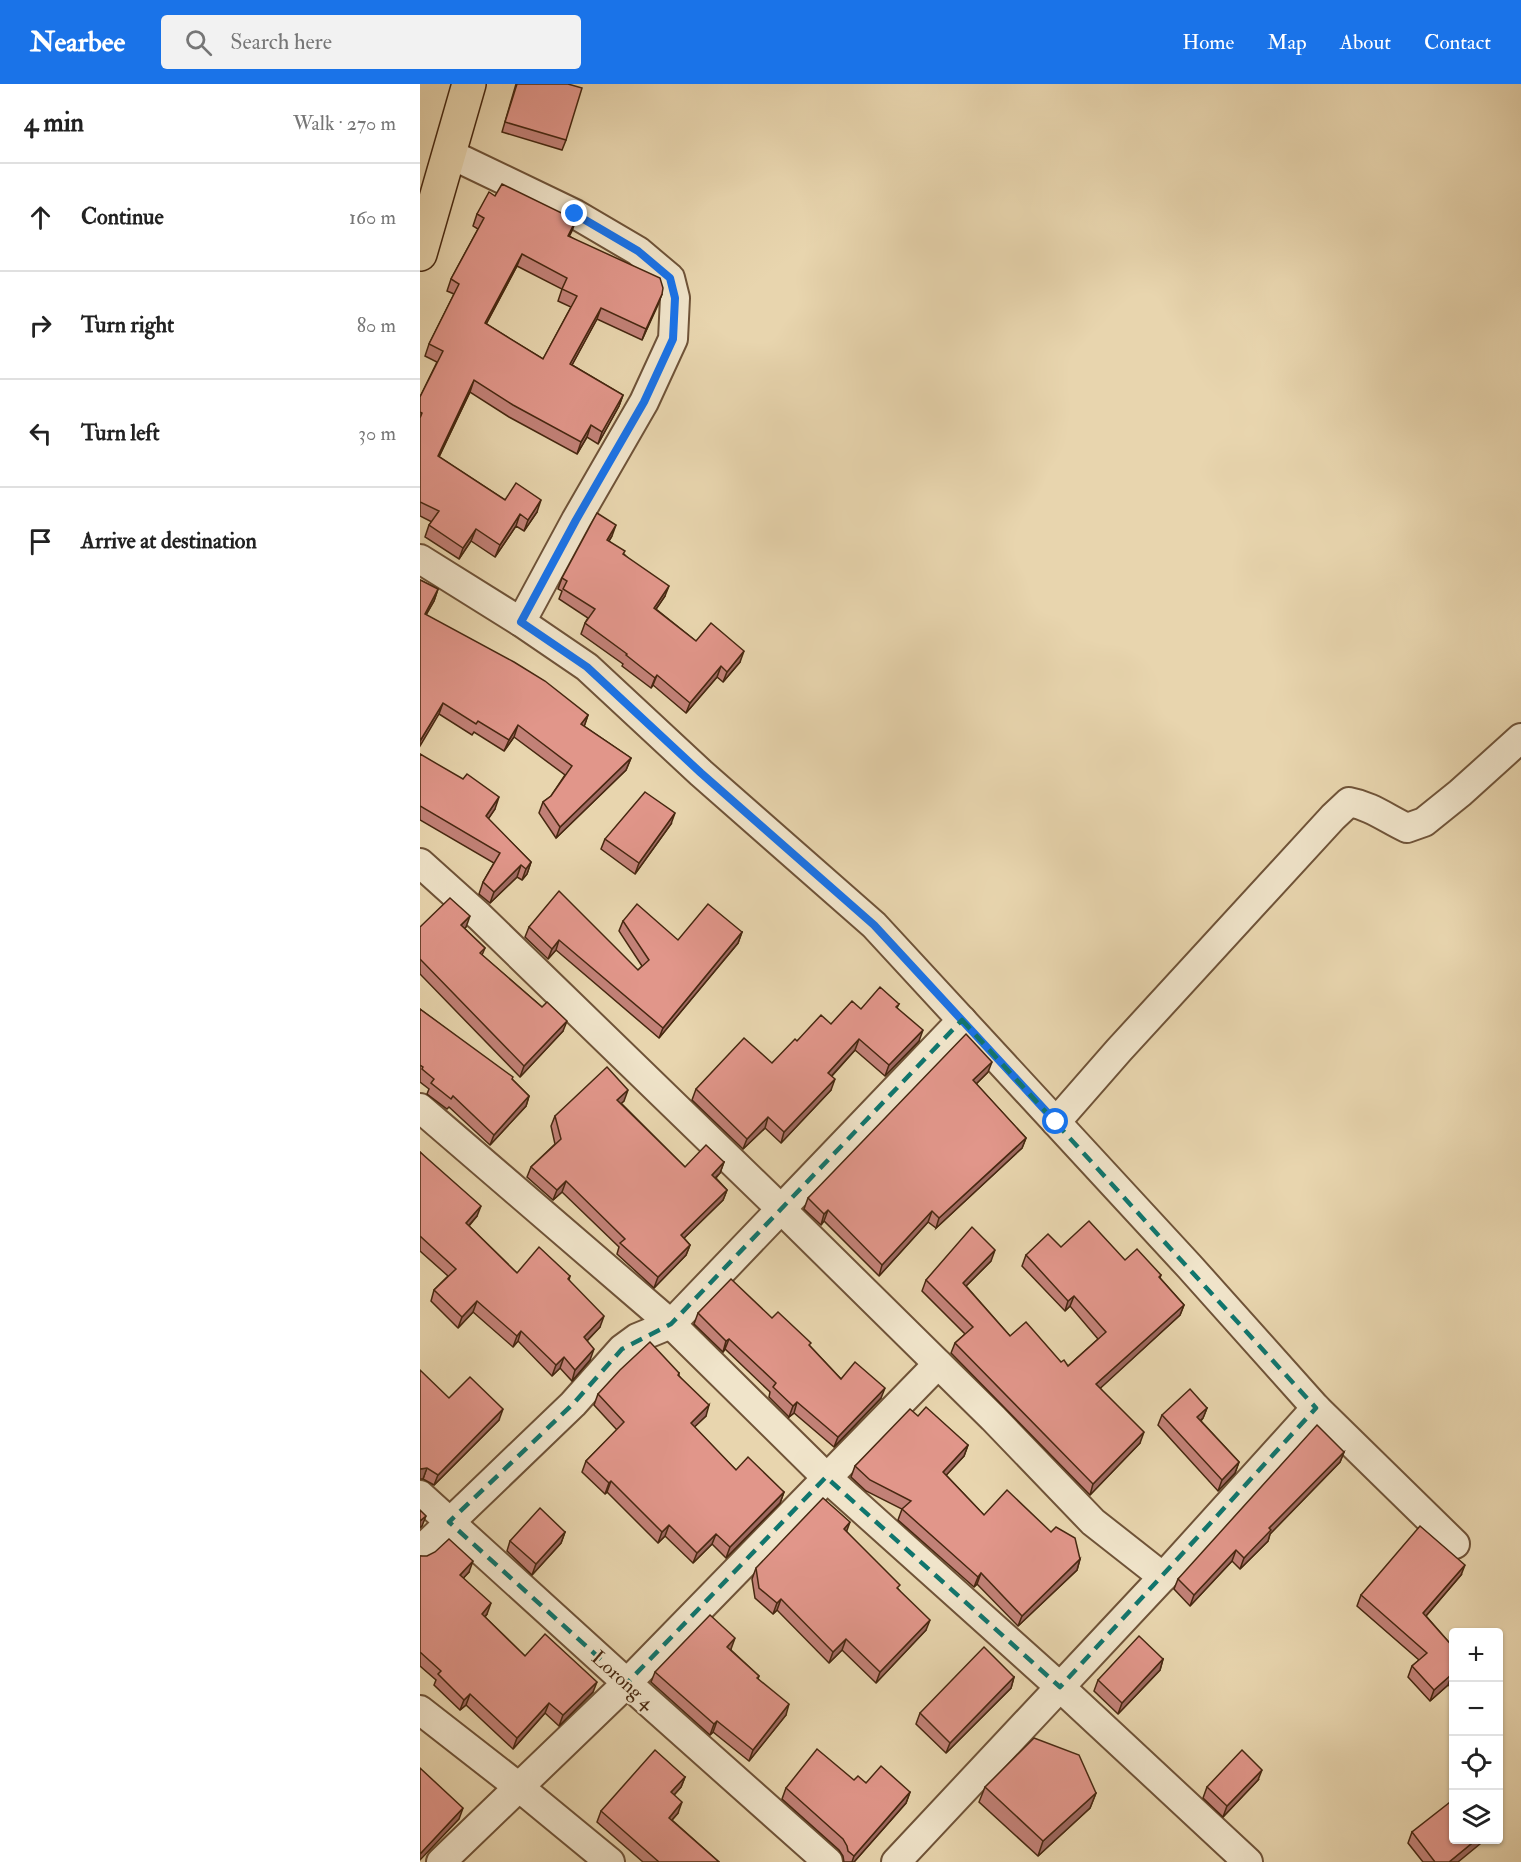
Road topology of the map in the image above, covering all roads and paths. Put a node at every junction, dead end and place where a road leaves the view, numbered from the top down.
1 (469, 84) edge
2 (450, 154) junction
3 (420, 254) edge
4 (420, 560) edge
5 (521, 622) junction
6 (1521, 738) edge
7 (420, 863) edge
8 (962, 1020) junction
9 (420, 1108) edge
10 (1056, 1122) junction
11 (780, 1208) junction
12 (671, 1324) junction
13 (938, 1364) junction
14 (1316, 1408) junction
15 (826, 1477) junction
16 (420, 1496) edge
17 (449, 1522) junction
18 (1455, 1544) dead end
19 (420, 1551) edge
20 (1163, 1577) junction
21 (627, 1683) junction
22 (1060, 1687) junction
23 (420, 1710) edge
24 (520, 1788) junction
25 (911, 1857) edge
26 (441, 1862) edge
27 (610, 1862) edge
28 (828, 1862) edge
29 (1248, 1862) edge

1 - 2 main road
2 - 3 main road
2 - 5 street
4 - 5 street
5 - 8 street
6 - 10 street
7 - 11 street
8 - 10 street
8 - 11 street
9 - 12 street
10 - 14 street
11 - 12 street
11 - 13 street
12 - 15 street
12 - 17 street
13 - 15 street
13 - 20 street
14 - 18 street
14 - 20 street
15 - 21 street
15 - 22 street
16 - 17 street, Lorong 4
17 - 19 street
17 - 21 street, Lorong 4
20 - 22 street
21 - 24 street
21 - 28 street, Lorong 4
22 - 25 street
22 - 29 street
23 - 24 street
24 - 26 street
24 - 27 street

